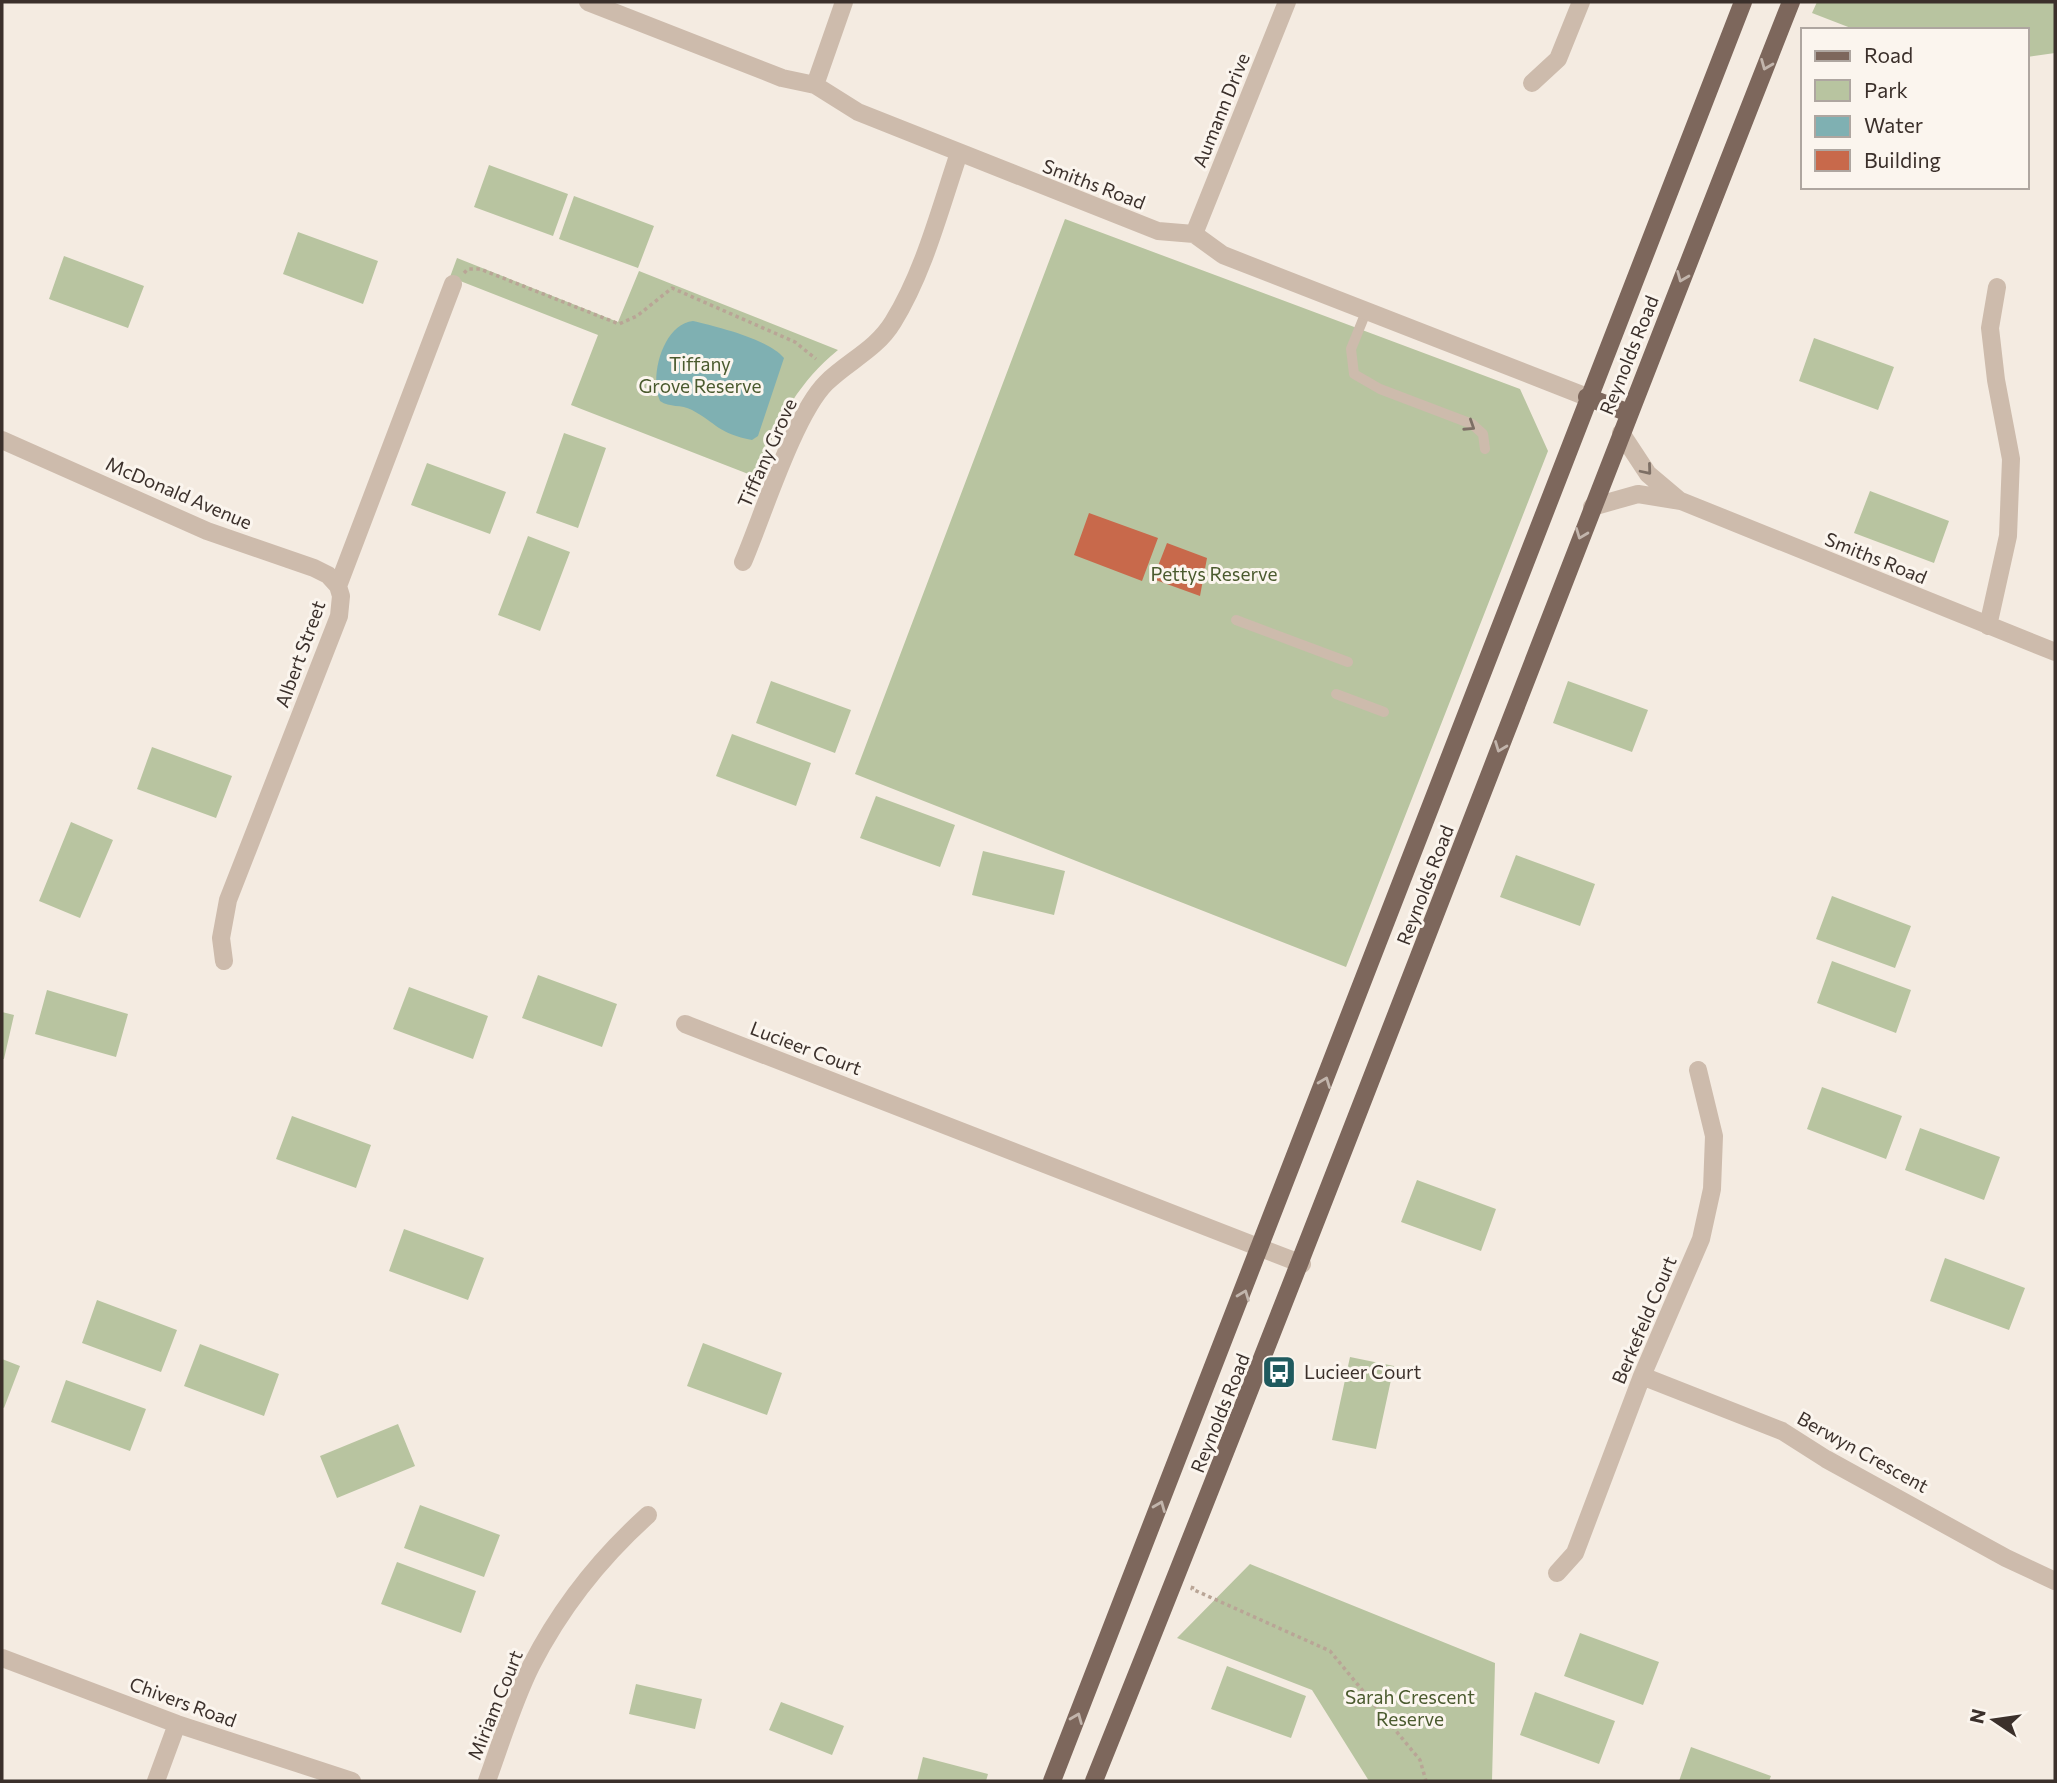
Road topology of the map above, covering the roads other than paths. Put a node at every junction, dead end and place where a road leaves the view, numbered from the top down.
1 (588, 2) edge
2 (844, 2) edge
3 (1287, 2) edge
4 (1581, 2) edge
5 (1743, 2) edge
6 (1791, 2) edge
7 (1532, 83) dead end
8 (814, 85) junction
9 (960, 153) junction
10 (1194, 234) junction
11 (453, 284) road end
12 (1997, 288) dead end
13 (1366, 312) junction
14 (1587, 397) junction
15 (1629, 413) junction
16 (1621, 433) junction
17 (2, 440) edge
18 (1485, 449) dead end
19 (1681, 501) junction
20 (1592, 507) junction
21 (743, 562) dead end
22 (338, 586) junction
23 (1236, 620) dead end
24 (1987, 626) junction
25 (2055, 653) edge
26 (1348, 662) dead end
27 (1336, 694) dead end
28 (1384, 712) dead end
29 (224, 961) dead end
30 (685, 1024) dead end
31 (1698, 1070) dead end
32 (1261, 1250) junction
33 (1302, 1264) junction
34 (1643, 1376) junction
35 (648, 1515) dead end
36 (1557, 1573) dead end
37 (2055, 1581) edge
38 (2, 1658) edge
39 (177, 1724) junction
40 (156, 1781) edge
41 (352, 1781) edge
42 (487, 1781) edge
43 (1052, 1781) edge
44 (1094, 1781) edge

1 - 8 street, Smiths Road
2 - 8 street
3 - 10 street, Aumann Drive
4 - 7 street
5 - 14 main road, Reynolds Road
6 -> 15 main road, Reynolds Road
8 - 9 street, Smiths Road
9 - 10 street, Smiths Road
9 - 21 street, Tiffany Grove
10 - 13 street
11 - 22 street, Albert Street
12 - 24 street
13 - 14 street
13 -> 18 lane
14 - 15 main road
32 -> 14 main road, Reynolds Road
15 - 16 main road, Reynolds Road
16 -> 19 street, Smiths Road
16 - 20 main road, Reynolds Road
17 - 22 street, McDonald Avenue
19 - 20 street, Smiths Road
19 - 24 street, Smiths Road
20 -> 33 main road, Reynolds Road
22 - 29 street, Albert Street
23 - 26 lane
24 - 25 street, Smiths Road
27 - 28 lane
30 - 32 street, Lucieer Court
31 - 34 street, Berkefeld Court
32 - 33 street, Lucieer Court
43 -> 32 main road, Reynolds Road
33 - 44 main road, Reynolds Road
34 - 36 street, Berkefeld Court
34 - 37 street, Berwyn Crescent
35 - 42 street, Miriam Court
38 - 39 street, Chivers Road
39 - 40 street
39 - 41 street, Chivers Road

